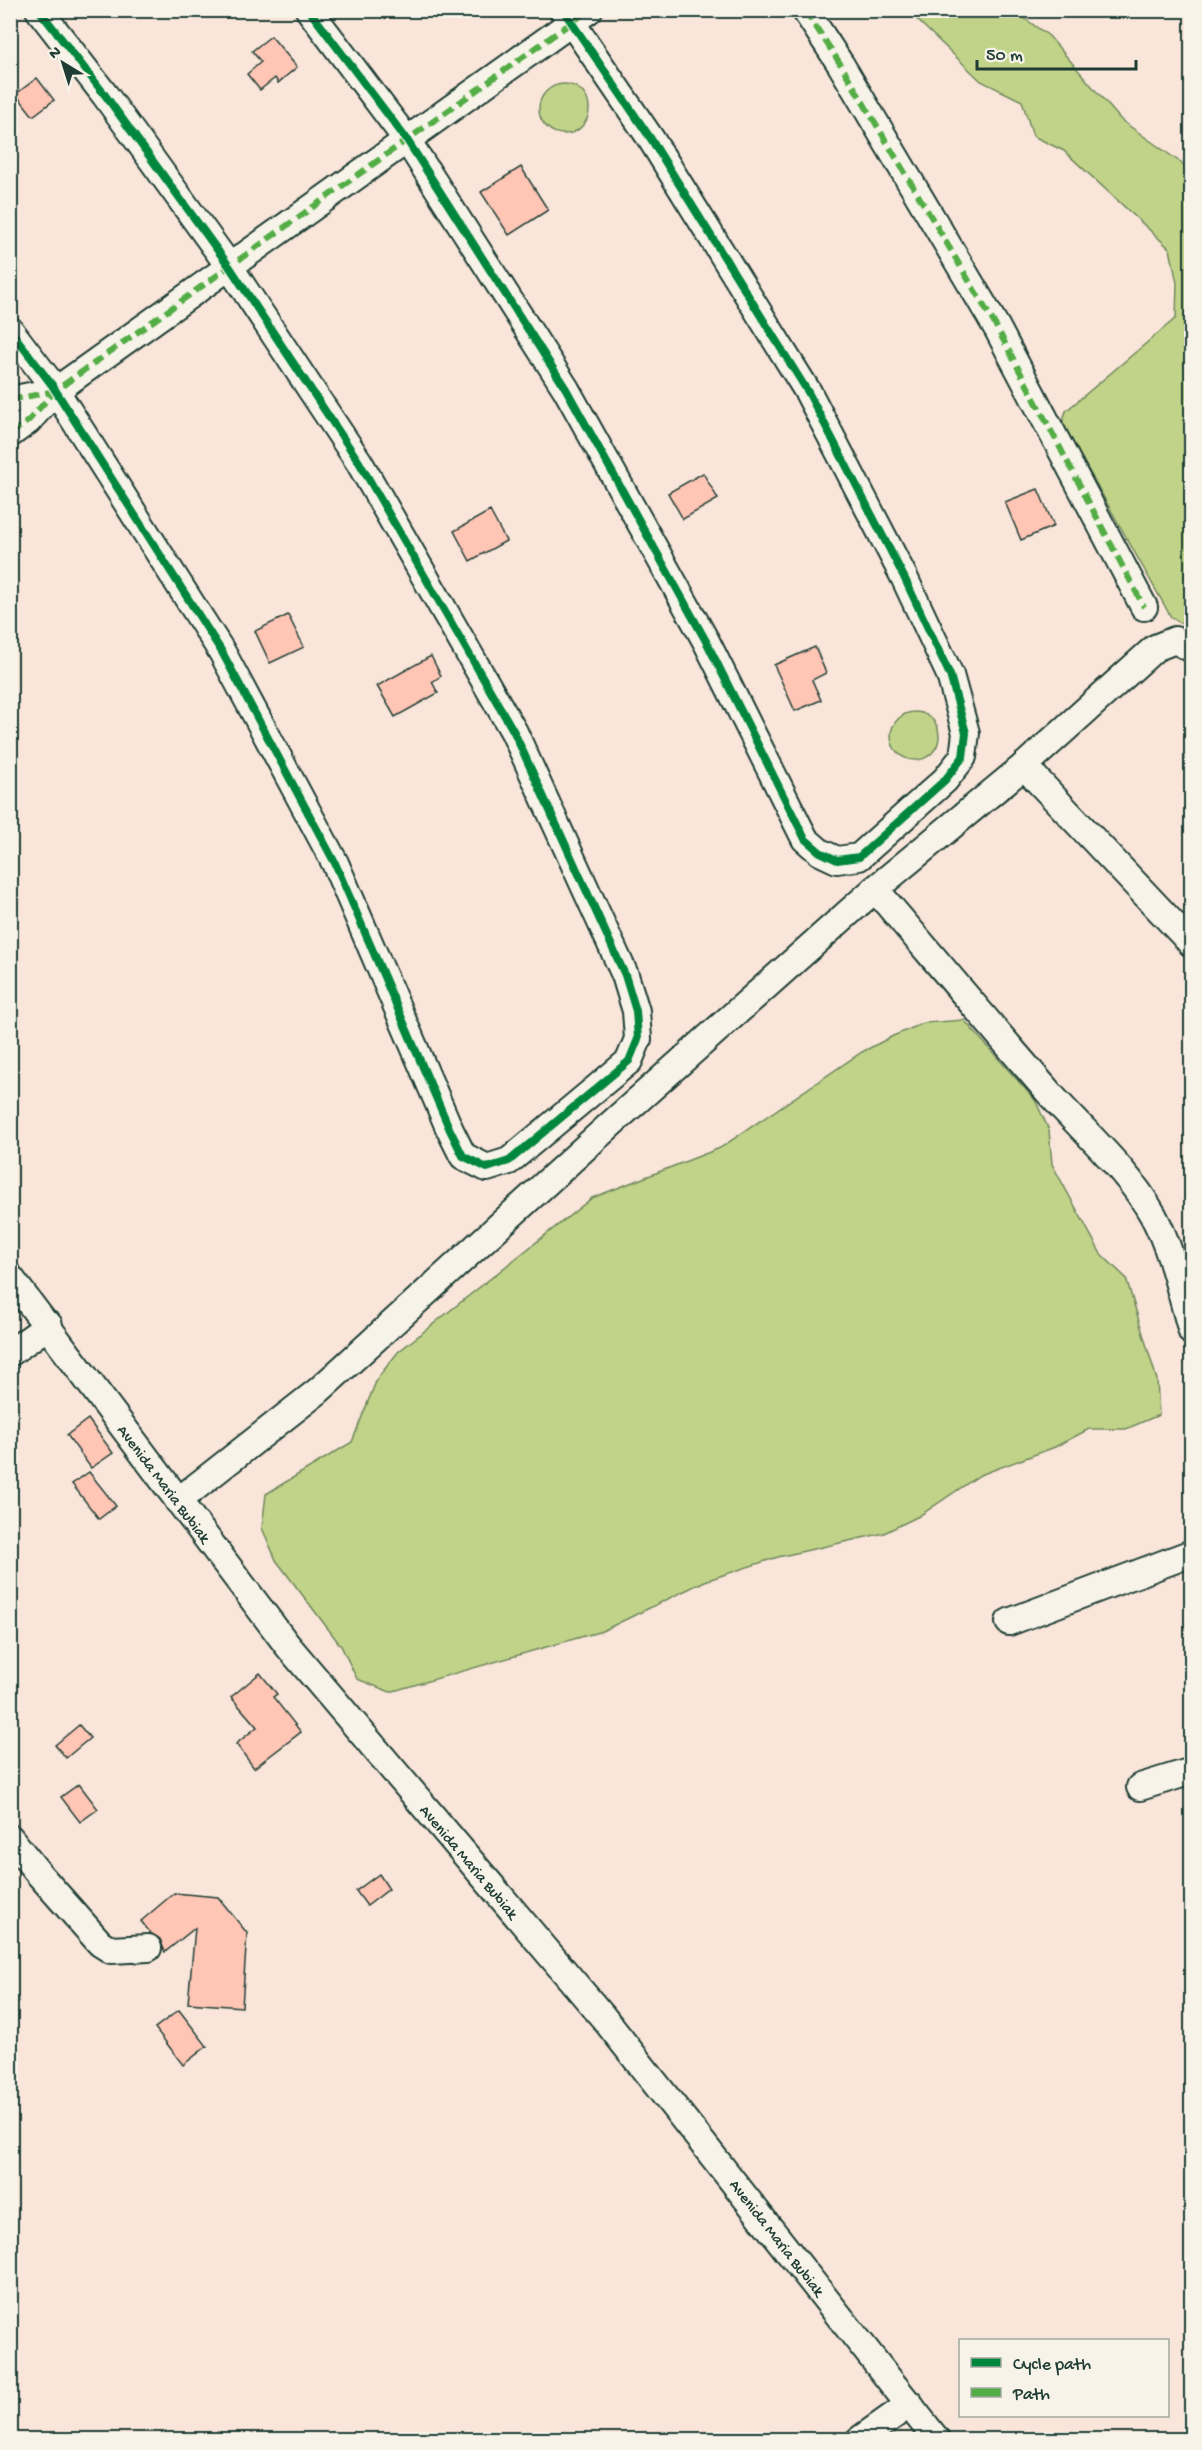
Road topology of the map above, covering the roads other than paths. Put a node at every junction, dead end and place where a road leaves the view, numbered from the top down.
1 (39, 10) edge
2 (309, 10) edge
3 (805, 10) edge
4 (574, 14) edge
5 (407, 140) junction
6 (229, 266) junction
7 (10, 330) edge
8 (55, 391) junction
9 (10, 400) edge
10 (10, 434) edge
11 (1144, 608) dead end
12 (1191, 649) edge
13 (1024, 766) junction
14 (875, 889) junction
15 (1191, 944) edge
16 (10, 1277) edge
17 (1185, 1285) edge
18 (49, 1325) junction
19 (1191, 1332) edge
20 (10, 1353) edge
21 (178, 1501) junction
22 (1191, 1552) edge
23 (1010, 1622) dead end
24 (1191, 1771) edge
25 (1140, 1787) dead end
26 (10, 1838) edge
27 (148, 1948) dead end
28 (910, 2404) junction
29 (858, 2439) edge
30 (937, 2439) edge

1 - 6 street
2 - 5 street
3 - 11 street
4 - 5 street
4 - 5 street
5 - 6 street
6 - 8 street
6 - 8 street
7 - 8 street
8 - 9 street
8 - 10 street
12 - 13 street
13 - 14 street
13 - 15 street
14 - 17 street
14 - 21 street
16 - 18 street, Avenida Maria Bubiak
17 - 19 street
18 - 20 street
18 - 21 street, Avenida Maria Bubiak
21 - 28 street, Avenida Maria Bubiak
22 - 23 street
24 - 25 street
26 - 27 street
28 - 29 street
28 - 30 street, Avenida Maria Bubiak

